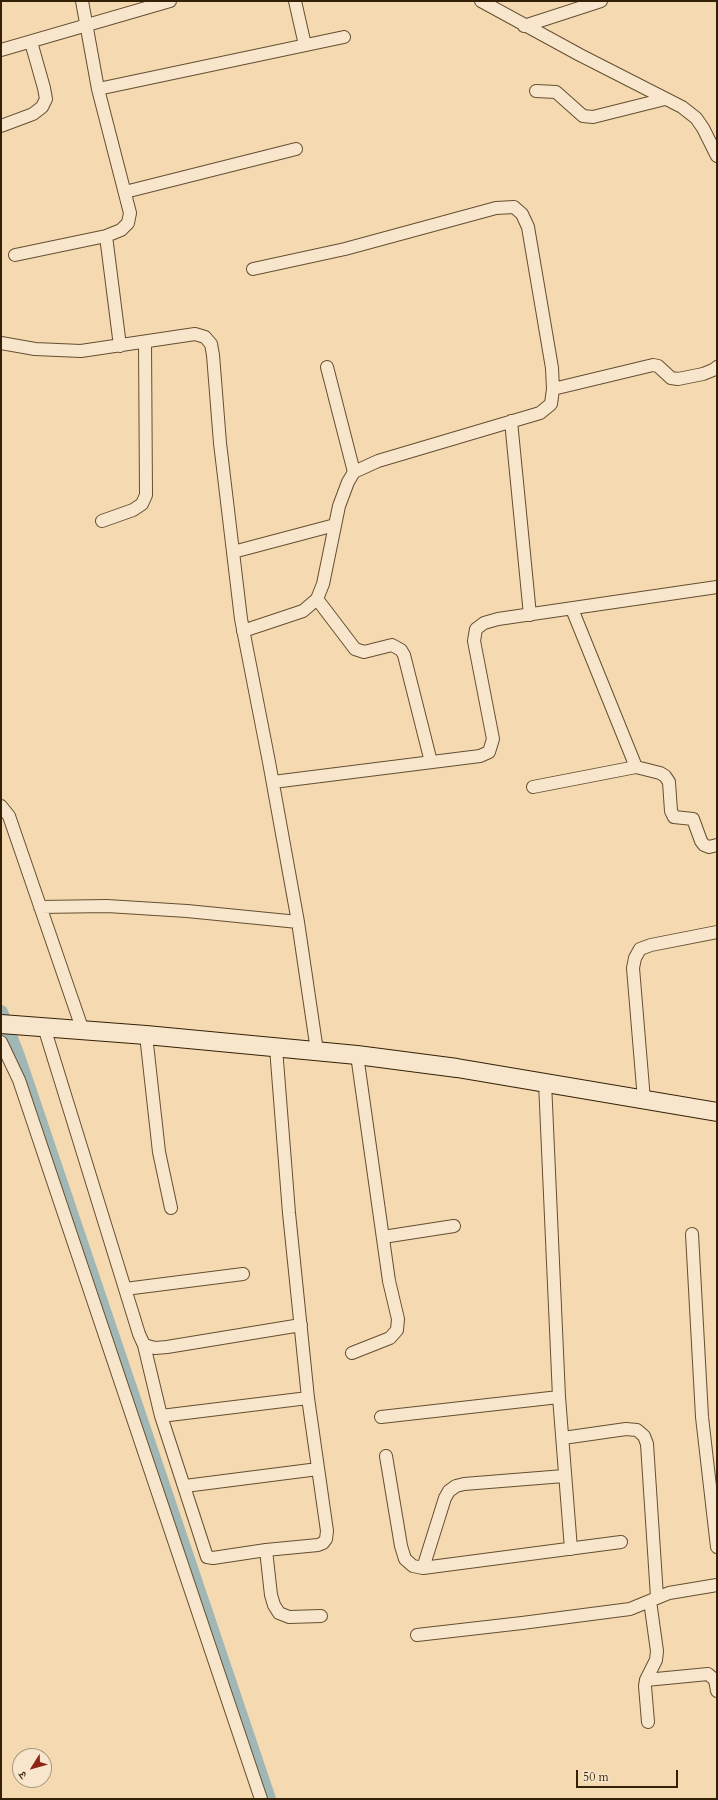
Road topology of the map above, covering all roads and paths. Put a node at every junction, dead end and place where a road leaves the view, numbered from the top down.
1 (82, 1) edge
2 (170, 1) edge
3 (295, 1) edge
4 (481, 1) edge
5 (601, 1) edge
6 (86, 26) junction
7 (524, 26) junction
8 (344, 37) dead end
9 (31, 42) junction
10 (305, 45) junction
11 (1, 50) edge
12 (98, 89) junction
13 (536, 91) dead end
14 (665, 99) junction
15 (1, 126) edge
16 (296, 149) dead end
17 (717, 156) edge
18 (125, 192) junction
19 (106, 236) junction
20 (15, 255) dead end
21 (253, 269) dead end
22 (144, 342) junction
23 (1, 343) edge
24 (120, 346) junction
25 (326, 367) dead end
26 (717, 367) edge
27 (553, 389) junction
28 (511, 421) junction
29 (354, 472) junction
30 (102, 521) dead end
31 (335, 525) junction
32 (233, 552) junction
33 (717, 587) edge
34 (317, 599) junction
35 (572, 609) junction
36 (530, 615) junction
37 (243, 631) junction
38 (431, 762) junction
39 (636, 767) junction
40 (273, 782) junction
41 (534, 787) dead end
42 (1, 806) edge
43 (717, 845) edge
44 (40, 907) junction
45 (298, 922) junction
46 (717, 932) edge
47 (1, 1024) edge
48 (35, 1027) junction
49 (84, 1031) junction
50 (146, 1035) junction
51 (1, 1042) edge
52 (276, 1048) junction
53 (317, 1051) junction
54 (357, 1055) junction
55 (545, 1082) junction
56 (644, 1100) junction
57 (717, 1112) edge
58 (171, 1208) dead end
59 (454, 1226) dead end
60 (692, 1234) dead end
61 (383, 1237) junction
62 (242, 1274) dead end
63 (125, 1289) junction
64 (300, 1325) junction
65 (144, 1345) junction
66 (352, 1353) dead end
67 (559, 1397) junction
68 (308, 1398) junction
69 (160, 1416) junction
70 (381, 1418) dead end
71 (563, 1438) junction
72 (386, 1456) dead end
73 (318, 1469) junction
74 (564, 1476) junction
75 (185, 1486) junction
76 (621, 1542) dead end
77 (717, 1547) edge
78 (571, 1549) junction
79 (266, 1550) junction
80 (423, 1568) junction
81 (717, 1584) edge
82 (653, 1599) junction
83 (321, 1616) dead end
84 (418, 1635) dead end
85 (646, 1680) junction
86 (717, 1691) edge
87 (648, 1722) dead end
88 (261, 1799) edge

1 - 6 street
2 - 6 street
3 - 10 street
4 - 7 street
5 - 7 street
6 - 9 street
6 - 12 street
7 - 14 street
8 - 10 street
9 - 11 street
9 - 15 street
10 - 12 street
12 - 18 street
13 - 14 street
14 - 17 street
16 - 18 street
18 - 19 street
19 - 20 street
19 - 24 street
21 - 27 street
22 - 24 street
22 - 30 street
22 - 32 street
23 - 24 street
25 - 29 street
26 - 27 street
27 - 28 street
28 - 29 street
28 - 36 street
29 - 31 street
31 - 32 street
31 - 34 street
32 - 37 street
33 - 35 street
34 - 37 street
34 - 38 street
35 - 36 street
35 - 39 street
36 - 38 street
37 - 40 street
38 - 40 street
39 - 41 street
39 - 43 street
40 - 45 street
42 - 44 street
44 - 45 street
44 - 49 street
45 - 53 street
46 - 56 street
47 - 48 main road
48 - 49 main road
48 - 63 street
49 - 50 main road
50 - 52 main road
50 - 58 street
51 - 88 street
52 - 53 main road
52 - 64 street
53 - 54 main road
54 - 55 main road
54 - 61 street
55 - 56 main road
55 - 67 street
56 - 57 main road
59 - 61 street
60 - 77 street
61 - 66 street
62 - 63 street
63 - 65 street
64 - 65 street
64 - 68 street
65 - 69 street
67 - 70 street
67 - 71 street
68 - 69 street
68 - 73 street
69 - 75 street
71 - 74 street
71 - 82 street
72 - 80 street
73 - 75 street
73 - 79 street
74 - 78 street
74 - 80 street
75 - 79 street
76 - 78 street
78 - 80 street
79 - 83 street
81 - 82 street
82 - 84 street
82 - 85 street
85 - 86 street
85 - 87 street

